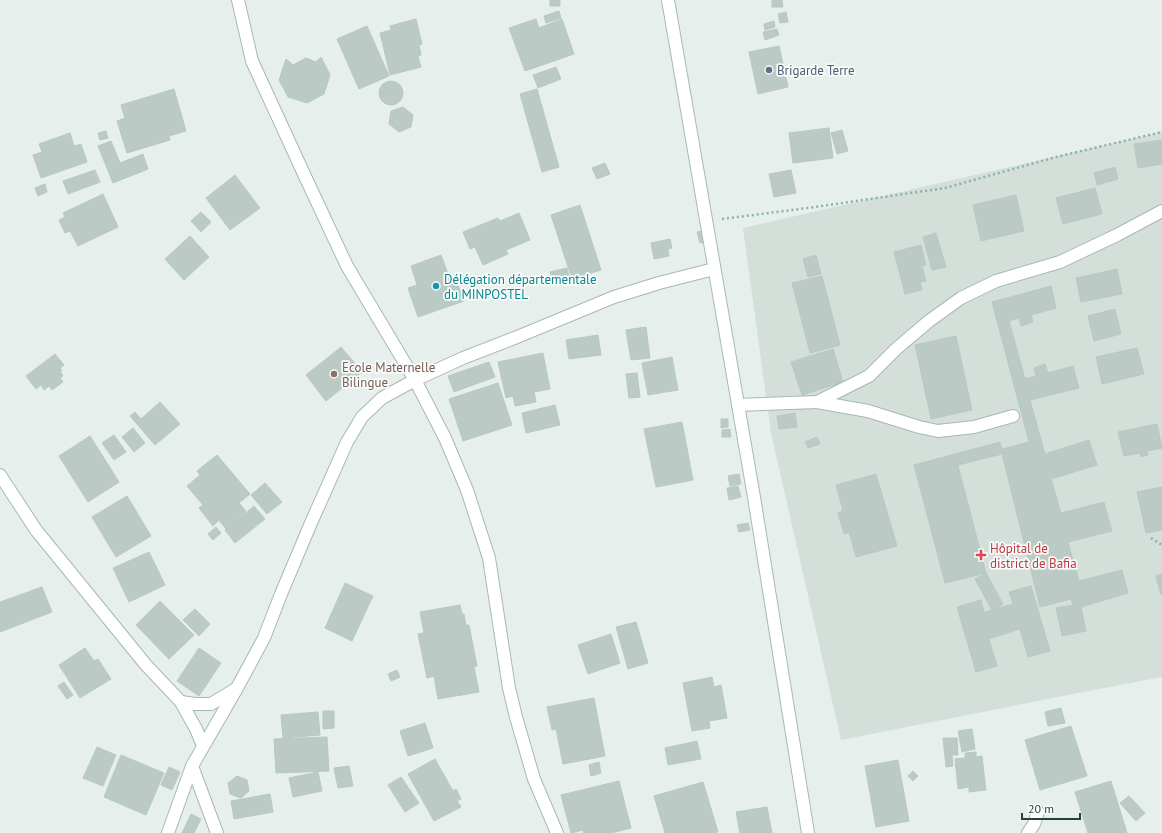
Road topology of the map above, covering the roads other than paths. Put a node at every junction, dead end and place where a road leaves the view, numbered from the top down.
1 (238, 0) edge
2 (668, 0) edge
3 (1162, 211) edge
4 (714, 269) junction
5 (415, 380) junction
6 (817, 402) junction
7 (738, 405) junction
8 (1013, 416) dead end
9 (0, 475) edge
10 (237, 688) junction
11 (181, 702) junction
12 (203, 746) junction
13 (192, 766) junction
14 (1038, 812) dead end
15 (168, 833) edge
16 (217, 833) edge
17 (557, 833) edge
18 (808, 833) edge
19 (1028, 833) edge

1 - 5 street
2 - 4 street
3 - 6 street
4 - 5 street
4 - 7 street
5 - 10 street
5 - 17 street
6 - 7 street
6 - 8 street
7 - 18 street
9 - 11 street
10 - 11 street
10 - 12 street
11 - 12 street
12 - 13 street
13 - 15 street
13 - 16 street
14 - 19 street

